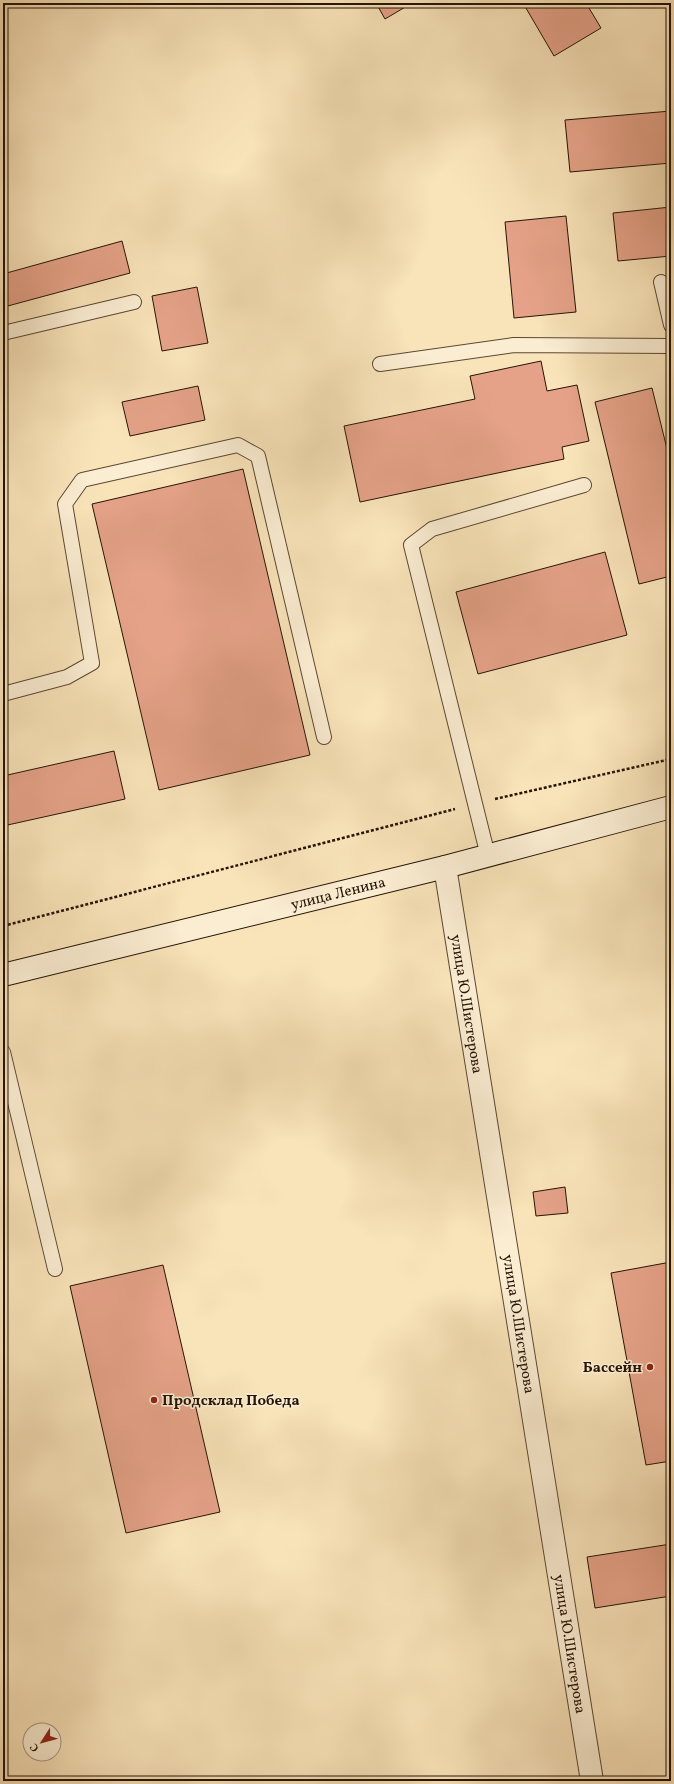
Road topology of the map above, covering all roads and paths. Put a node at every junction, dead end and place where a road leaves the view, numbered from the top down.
1 (661, 282) dead end
2 (134, 302) dead end
3 (671, 325) edge
4 (3, 333) edge
5 (671, 346) edge
6 (380, 364) dead end
7 (584, 485) dead end
8 (3, 694) edge
9 (324, 737) dead end
10 (671, 759) edge
11 (475, 804) junction
12 (671, 807) edge
13 (488, 856) junction
14 (445, 867) junction
15 (3, 926) edge
16 (3, 974) edge
17 (3, 1052) edge
18 (55, 1269) dead end
19 (592, 1781) edge

1 - 3 lane
2 - 4 lane
5 - 6 lane
7 - 11 lane
8 - 9 lane
10 - 11 path
11 - 13 lane
11 - 15 path
12 - 13 street, улица Ленина
13 - 14 street, улица Ленина
14 - 16 street, улица Ленина
14 - 19 street, улица Ю.Шистерова
17 - 18 lane

